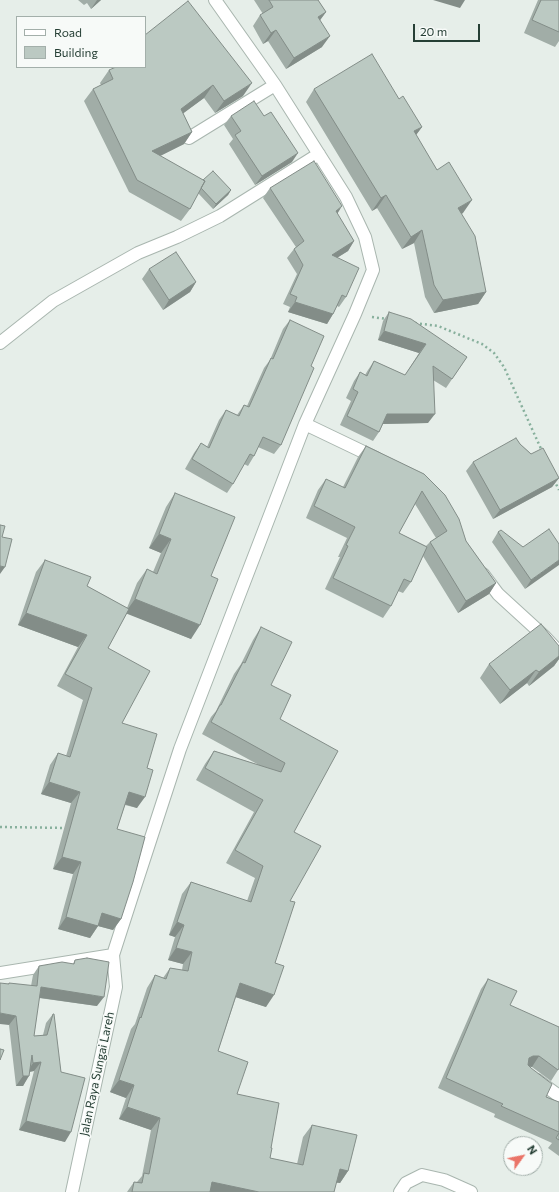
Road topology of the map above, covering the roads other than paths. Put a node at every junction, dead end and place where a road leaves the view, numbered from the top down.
1 (215, 0) edge
2 (275, 85) junction
3 (189, 138) edge
4 (319, 154) junction
5 (0, 343) edge
6 (305, 424) junction
7 (386, 463) edge
8 (477, 565) edge
9 (559, 652) edge
10 (113, 955) junction
11 (0, 973) edge
12 (528, 1073) edge
13 (559, 1096) edge
14 (72, 1192) edge
15 (400, 1192) edge
16 (471, 1192) edge

1 - 2 street
2 - 3 street
2 - 4 street
4 - 5 street
4 - 6 street
6 - 7 street
6 - 10 street
8 - 9 street
10 - 11 street
10 - 14 street, Jalan Raya Sungai Lareh
12 - 13 street
15 - 16 street

